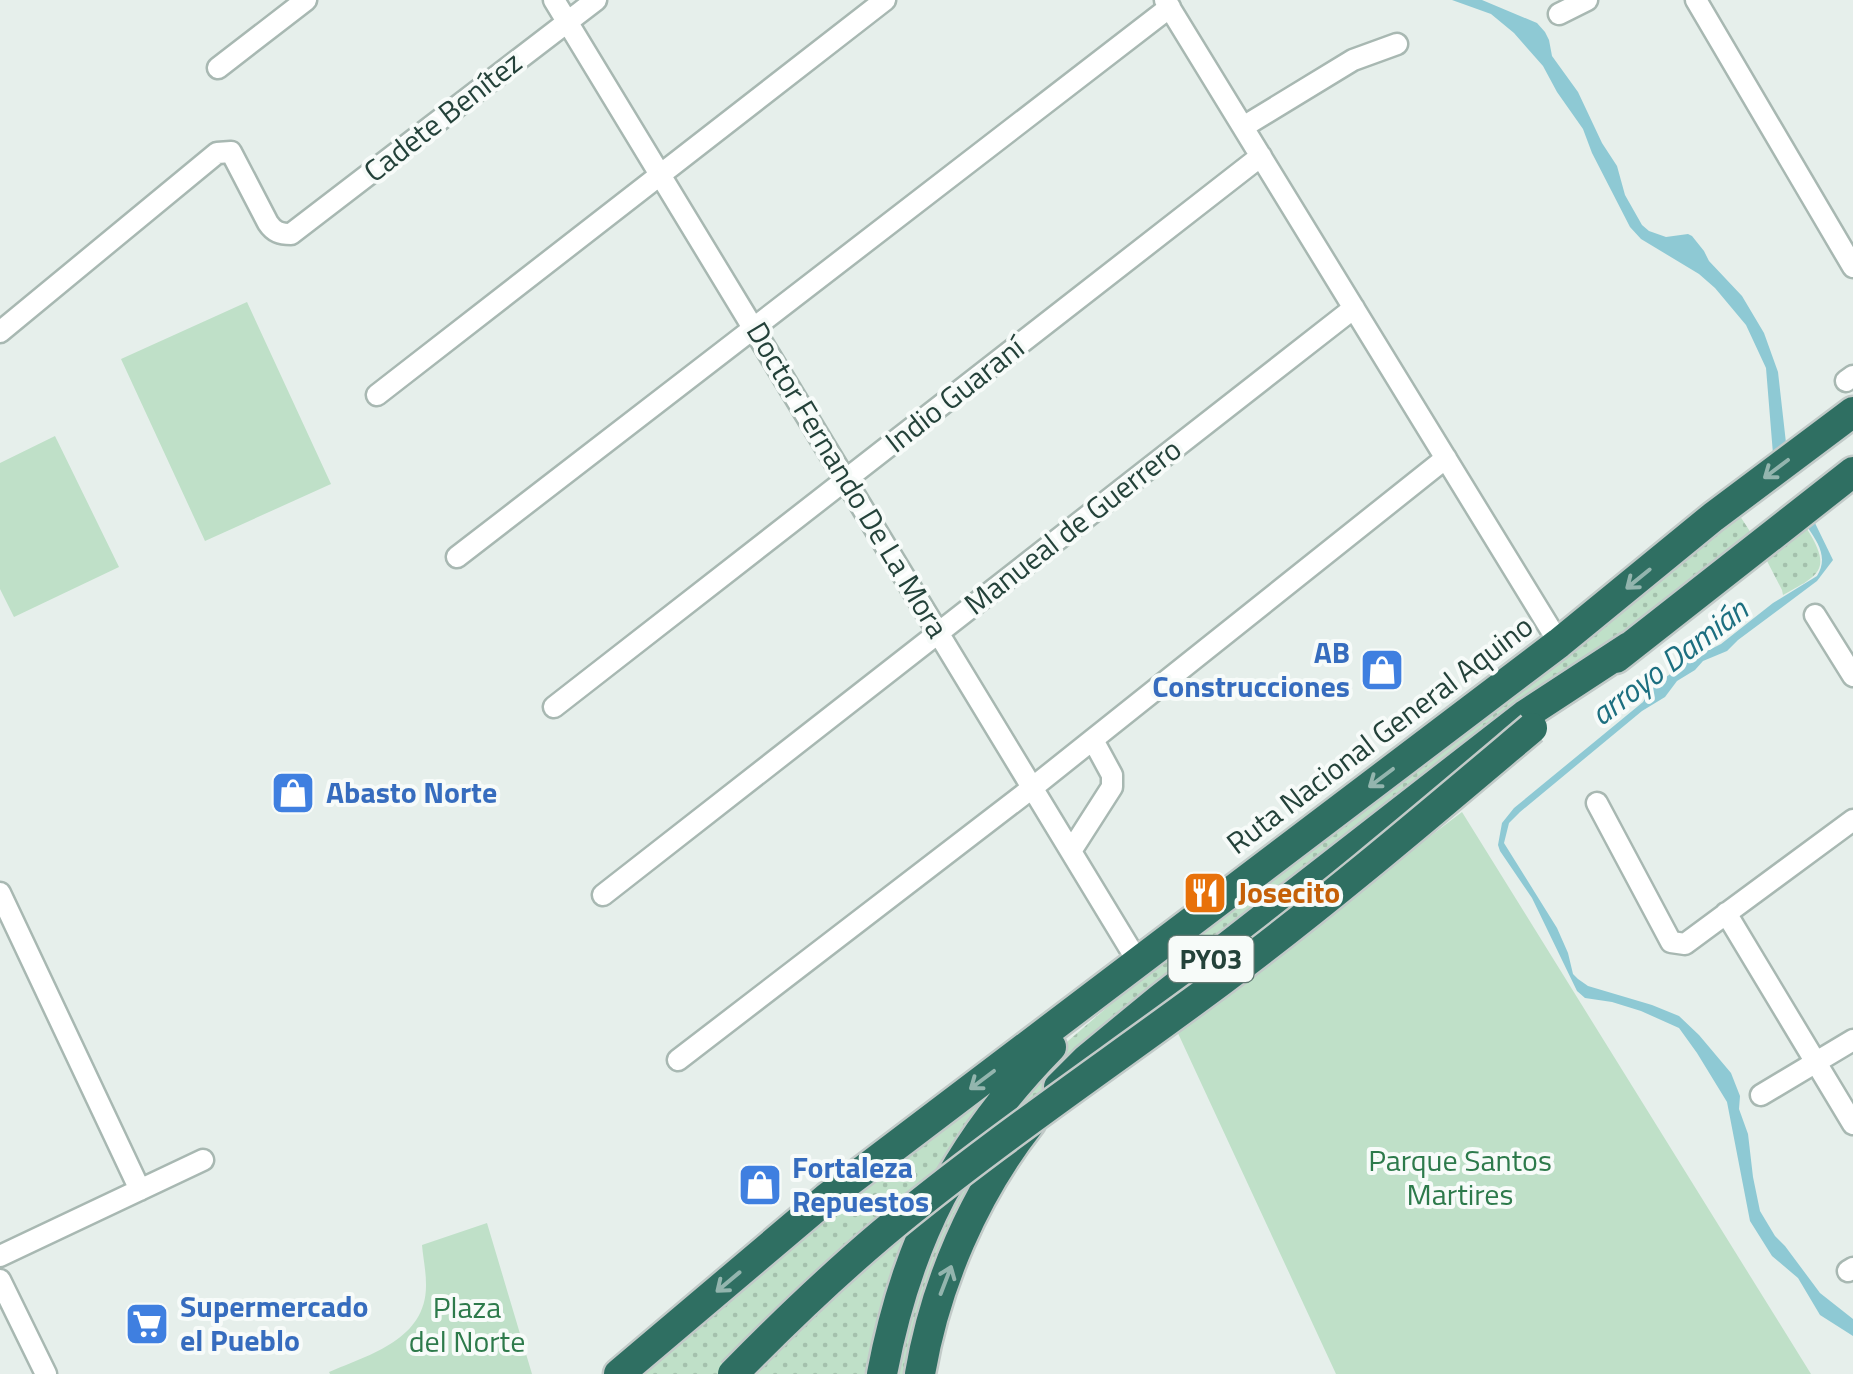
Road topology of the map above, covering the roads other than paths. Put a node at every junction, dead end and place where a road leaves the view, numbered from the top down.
1 (306, 0) edge
2 (554, 0) edge
3 (596, 0) edge
4 (886, 0) edge
5 (1587, 0) edge
6 (1696, 0) edge
7 (1167, 4) edge
8 (1558, 14) dead end
9 (568, 22) junction
10 (1397, 44) dead end
11 (218, 68) dead end
12 (1243, 127) junction
13 (1261, 156) junction
14 (661, 174) junction
15 (1853, 267) edge
16 (1354, 308) junction
17 (754, 328) junction
18 (0, 332) edge
19 (377, 395) dead end
20 (1846, 417) edge
21 (1446, 458) junction
22 (1853, 472) edge
23 (846, 480) junction
24 (457, 557) dead end
25 (1815, 615) dead end
26 (940, 632) junction
27 (1560, 643) junction
28 (1629, 647) junction
29 (1853, 676) edge
30 (554, 707) dead end
31 (1093, 740) junction
32 (1032, 788) junction
33 (1597, 803) dead end
34 (1853, 820) edge
35 (1072, 851) junction
36 (603, 895) dead end
37 (2, 903) edge
38 (1726, 913) junction
39 (1133, 966) junction
40 (1853, 1040) edge
41 (678, 1060) dead end
42 (1816, 1063) junction
43 (1761, 1095) dead end
44 (1853, 1124) edge
45 (204, 1160) dead end
46 (140, 1190) junction
47 (0, 1256) edge
48 (0, 1280) edge
49 (46, 1374) edge
50 (620, 1374) edge
51 (733, 1374) edge
52 (882, 1374) edge
53 (920, 1374) edge

1 - 11 street
2 - 9 street, Doctor Fernando De La Mora
3 - 9 street, Cadete Benítez
4 - 14 street
5 - 8 street
6 - 15 street
7 - 12 street
7 - 17 street
9 - 14 street, Doctor Fernando De La Mora
9 - 18 street, Cadete Benítez
10 - 12 street
12 - 13 street
13 - 16 street
13 - 23 street, Indio Guaraní
14 - 17 street, Doctor Fernando De La Mora
14 - 19 street
16 - 21 street
16 - 26 street, Manueal de Guerrero
17 - 23 street, Doctor Fernando De La Mora
17 - 24 street
20 -> 27 highway, Ruta Nacional General Aquino / PY03
21 - 27 street
21 - 31 street
22 - 28 highway, PY03
23 - 26 street, Doctor Fernando De La Mora
23 - 30 street, Indio Guaraní
25 - 29 street
26 - 32 street, Doctor Fernando De La Mora
26 - 36 street, Manueal de Guerrero
27 -> 39 highway, Ruta Nacional General Aquino / PY03
28 - 51 highway, PY03, bridge
53 -> 28 highway, PY03
31 - 32 street
31 - 35 street
32 - 35 street, Doctor Fernando De La Mora
32 - 41 street
33 - 38 street
34 - 38 street
35 - 39 street, Doctor Fernando De La Mora
37 - 46 street
38 - 42 street
39 -> 50 highway, Ruta Nacional General Aquino / PY03
39 - 52 highway, PY03
40 - 42 street
42 - 43 street
42 - 44 street
45 - 46 street
46 - 47 street
48 - 49 street

